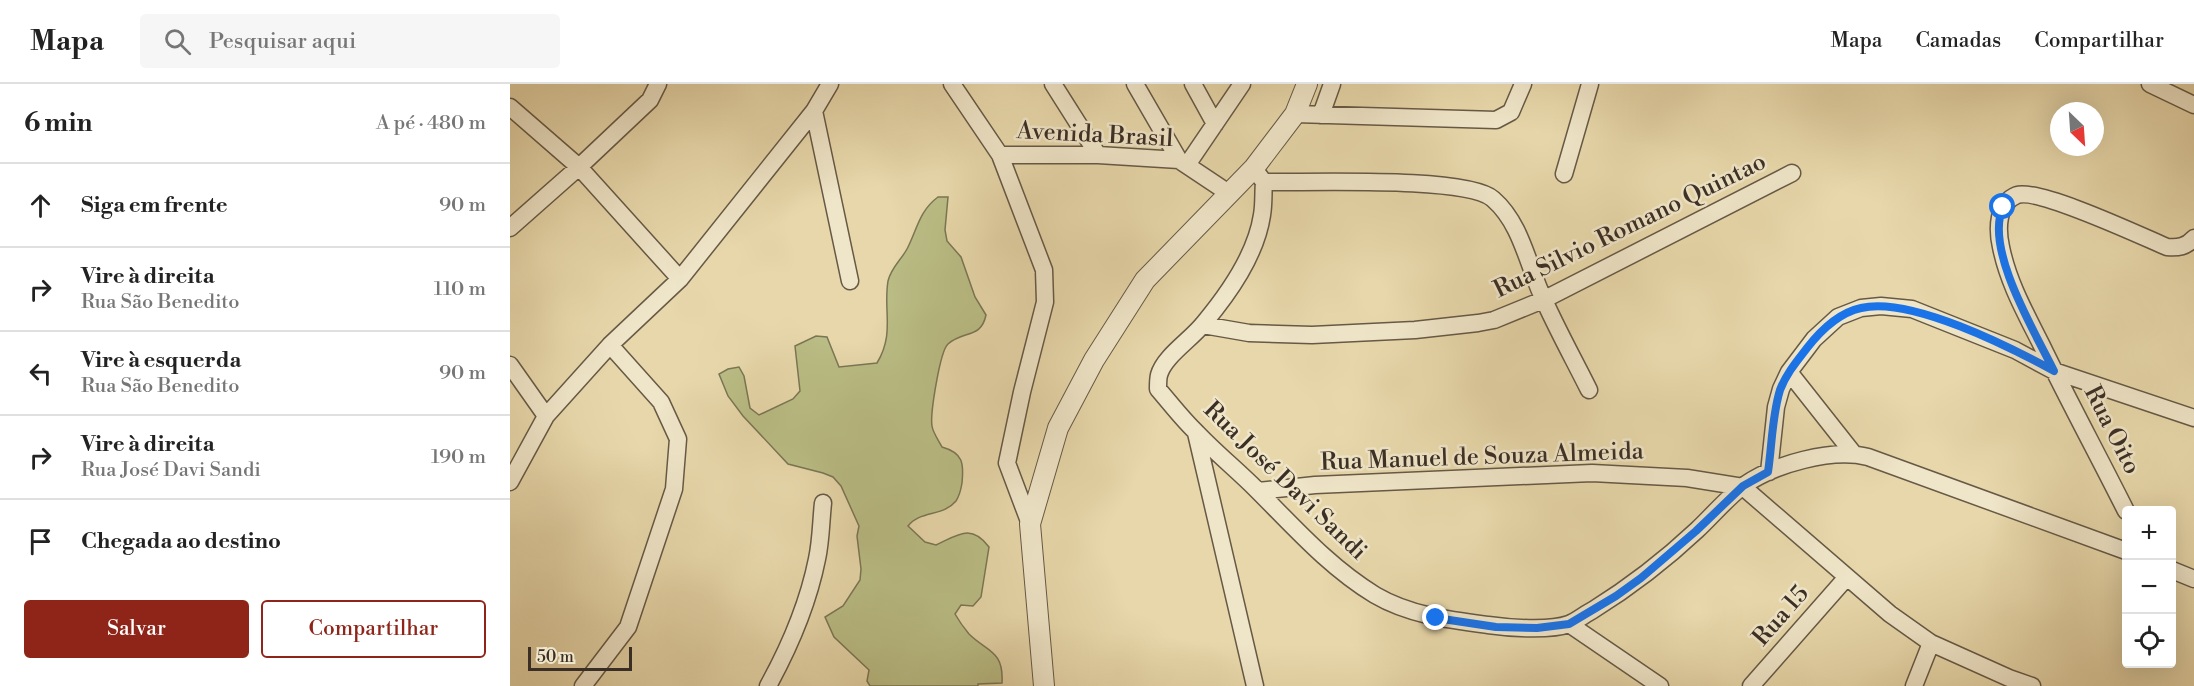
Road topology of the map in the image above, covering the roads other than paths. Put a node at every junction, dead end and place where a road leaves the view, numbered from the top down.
1 (658, 84) edge
2 (830, 84) edge
3 (952, 84) edge
4 (1053, 84) edge
5 (1135, 84) edge
6 (1193, 84) edge
7 (1242, 84) edge
8 (1307, 84) edge
9 (1332, 84) edge
10 (1523, 84) edge
11 (1590, 84) edge
12 (2150, 84) edge
13 (2194, 105) edge
14 (510, 107) edge
15 (814, 111) junction
16 (1295, 114) junction
17 (1321, 115) junction
18 (1215, 124) junction
19 (1000, 155) junction
20 (1098, 156) junction
21 (1183, 163) junction
22 (579, 167) junction
23 (1792, 172) dead end
24 (1564, 174) dead end
25 (1259, 176) junction
26 (1230, 194) junction
27 (510, 228) edge
28 (2194, 238) edge
29 (680, 279) junction
30 (850, 281) dead end
31 (1544, 300) junction
32 (1203, 325) junction
33 (610, 345) junction
34 (510, 365) edge
35 (2054, 371) junction
36 (1789, 372) junction
37 (1589, 390) dead end
38 (546, 416) junction
39 (2194, 418) edge
40 (1196, 433) junction
41 (1853, 453) junction
42 (1768, 472) junction
43 (510, 482) edge
44 (1743, 486) junction
45 (1258, 491) junction
46 (824, 503) dead end
47 (2124, 506) edge
48 (1030, 524) junction
49 (2122, 549) edge
50 (1846, 577) junction
51 (1569, 624) junction
52 (1931, 643) junction
53 (2013, 682) edge
54 (583, 686) edge
55 (768, 686) edge
56 (1044, 686) edge
57 (1255, 686) edge
58 (1660, 686) edge
59 (1751, 686) edge
60 (1914, 686) edge
61 (2032, 686) edge

1 - 22 street
2 - 15 street
3 - 19 street
4 - 20 street
5 - 21 street
6 - 18 street
7 - 18 street, Avenida Brasil
8 - 16 street
9 - 17 street
10 - 17 street
11 - 24 street
12 - 13 street
14 - 22 street
15 - 29 street
15 - 30 street
16 - 17 street
16 - 25 street
18 - 21 street, Avenida Brasil
19 - 20 street, Avenida Brasil
19 - 48 street
20 - 21 street, Avenida Brasil
21 - 26 street, Avenida Brasil
22 - 27 street
22 - 29 street
23 - 31 street, Rua Silvio Romano Quintao
25 - 26 street
25 - 31 street
25 - 32 street
26 - 48 street
28 - 35 street, Rua Oito
29 - 33 street
31 - 32 street, Rua Silvio Romano Quintao
31 - 37 street
32 - 40 street, Rua José Davi Sandi
33 - 38 street
33 - 54 street
34 - 38 street
35 - 36 street
35 - 39 street
35 - 47 street, Rua Oito
36 - 41 street
36 - 42 street
38 - 43 street
40 - 45 street, Rua José Davi Sandi
40 - 57 street
41 - 42 street, Rua José Davi Sandi
41 - 49 street
42 - 44 street, Rua José Davi Sandi
44 - 45 street, Rua Manuel de Souza Almeida
44 - 50 street
44 - 51 street, Rua José Davi Sandi
45 - 51 street, Rua José Davi Sandi
46 - 55 street
48 - 56 street
50 - 52 street
50 - 59 street, Rua 15
51 - 58 street
52 - 53 street
52 - 60 street
53 - 61 street

